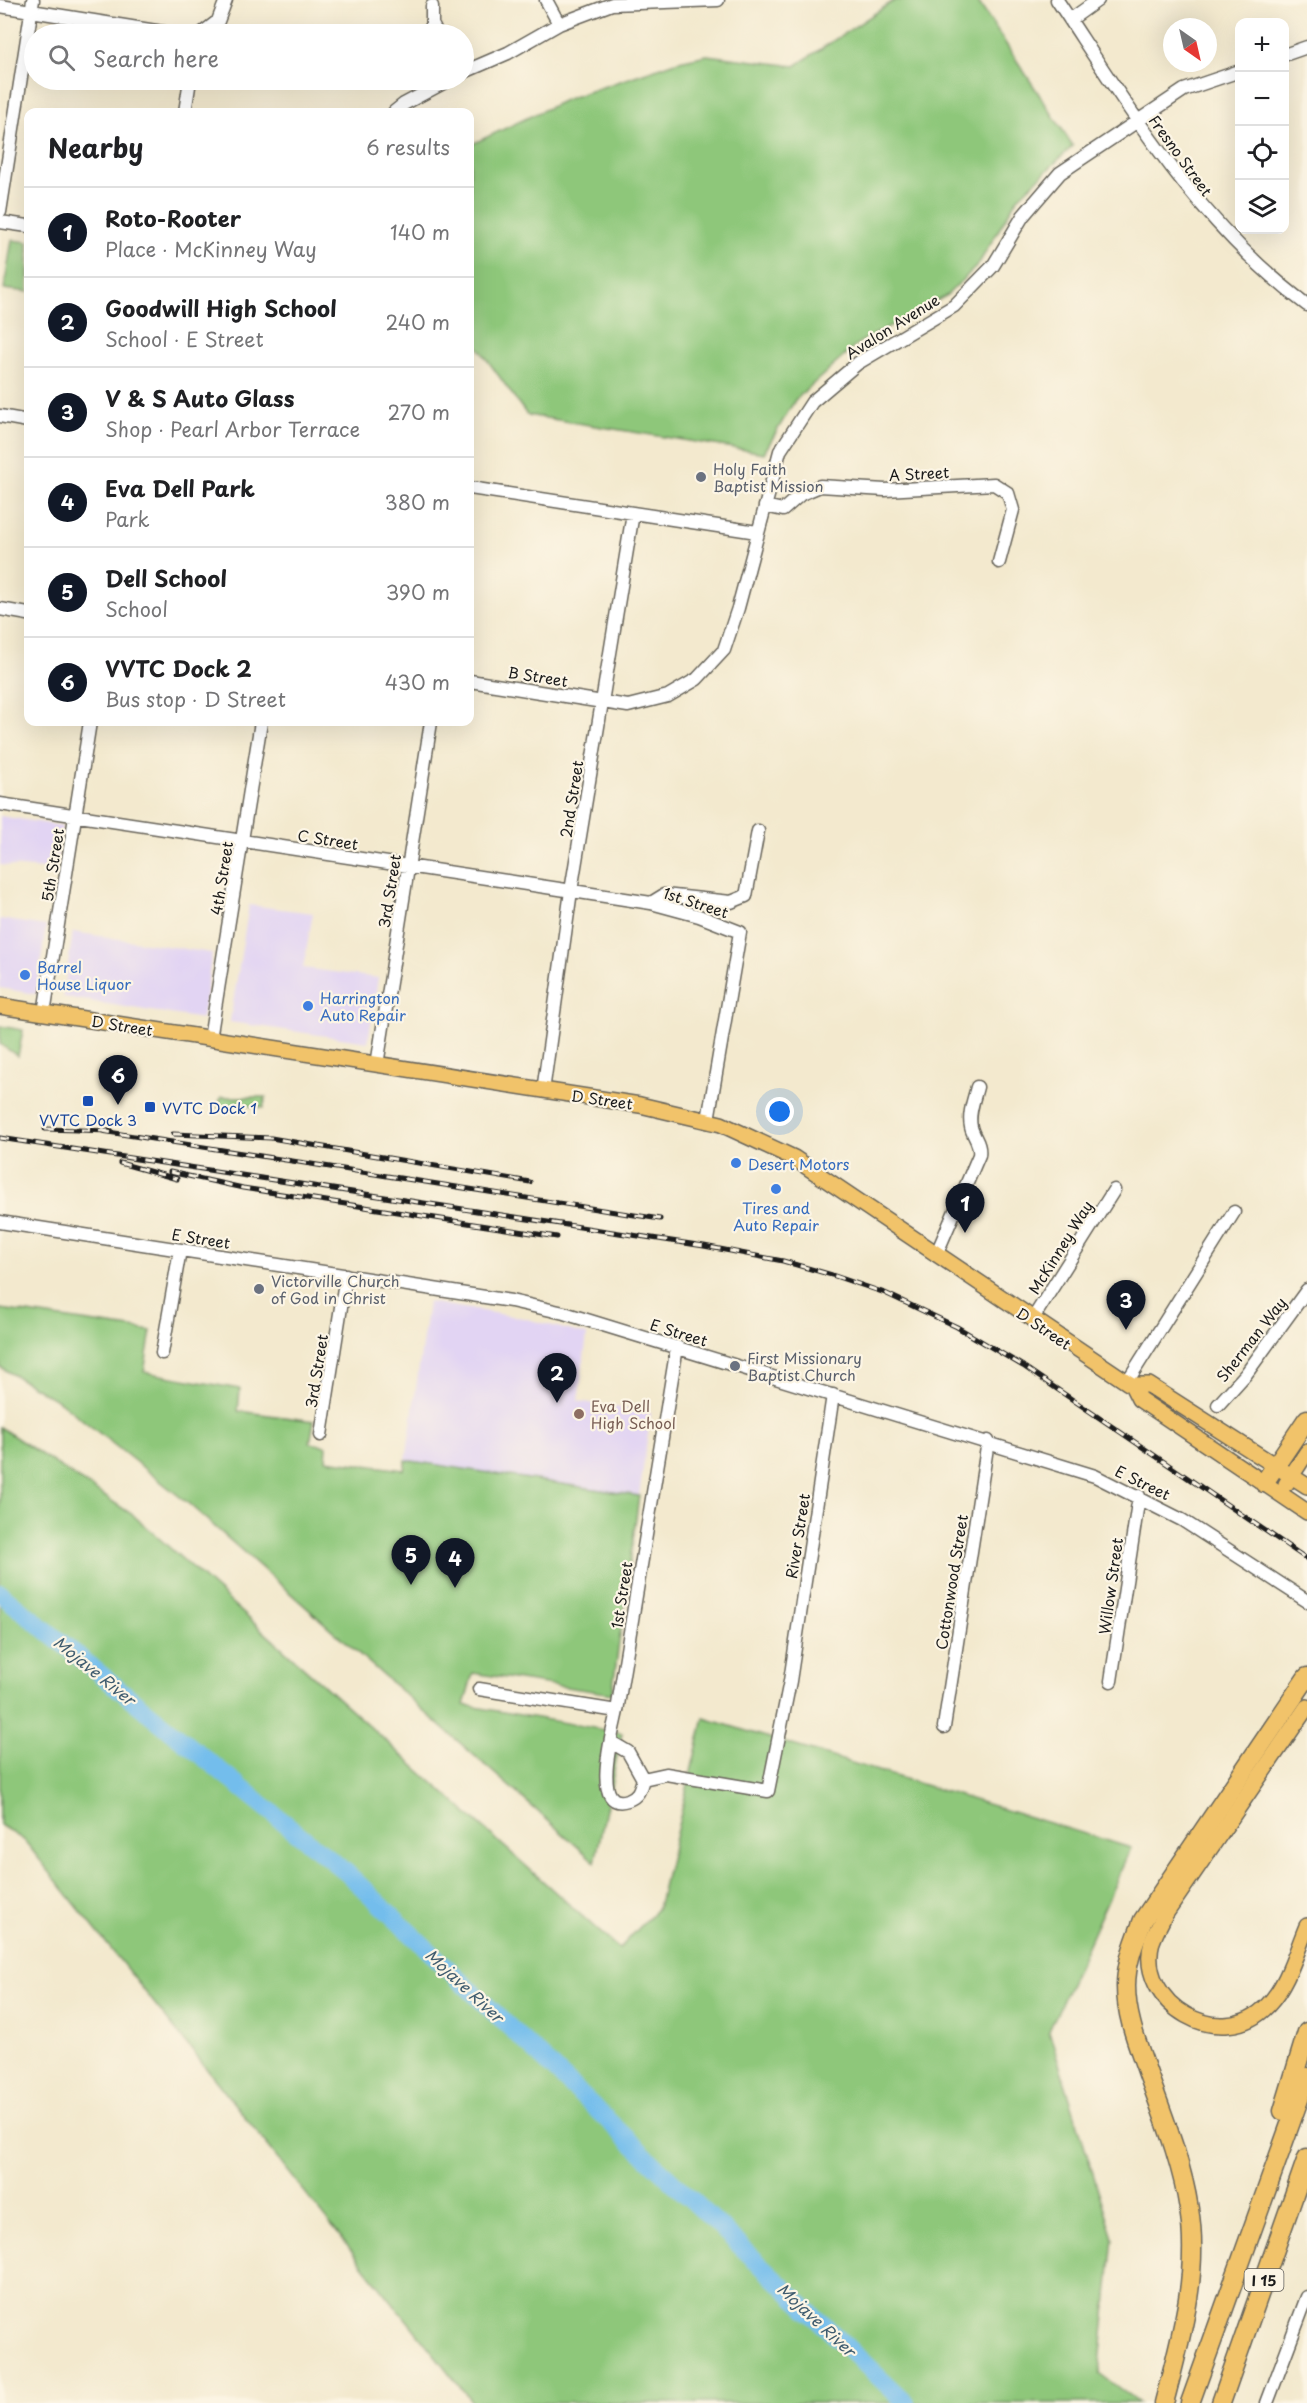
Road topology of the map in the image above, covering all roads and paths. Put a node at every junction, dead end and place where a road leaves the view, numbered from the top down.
1 (226, 0) edge
2 (546, 0) edge
3 (718, 0) edge
4 (1057, 0) edge
5 (1098, 0) edge
6 (32, 5) edge
7 (0, 6) edge
8 (432, 6) dead end
9 (1070, 20) junction
10 (29, 24) edge
11 (126, 24) edge
12 (214, 24) edge
13 (432, 24) edge
14 (559, 24) junction
15 (1307, 47) edge
16 (1289, 53) edge
17 (24, 57) edge
18 (474, 68) edge
19 (1236, 72) edge
20 (188, 90) edge
21 (433, 90) edge
22 (186, 108) edge
23 (406, 108) edge
24 (1137, 119) junction
25 (0, 212) edge
26 (0, 222) edge
27 (24, 225) edge
28 (1307, 305) edge
29 (0, 416) edge
30 (24, 420) edge
31 (474, 489) edge
32 (765, 506) junction
33 (633, 513) junction
34 (757, 531) junction
35 (999, 562) dead end
36 (0, 609) edge
37 (24, 613) edge
38 (474, 682) edge
39 (602, 701) junction
40 (89, 726) edge
41 (260, 726) edge
42 (430, 726) edge
43 (0, 804) edge
44 (75, 815) junction
45 (758, 831) dead end
46 (243, 841) junction
47 (408, 866) junction
48 (571, 891) junction
49 (651, 903) junction
50 (0, 1006) edge
51 (44, 1013) junction
52 (210, 1039) junction
53 (377, 1065) junction
54 (977, 1087) dead end
55 (543, 1091) junction
56 (708, 1120) junction
57 (1114, 1190) dead end
58 (1234, 1212) dead end
59 (0, 1222) edge
60 (180, 1250) junction
61 (936, 1255) junction
62 (346, 1275) junction
63 (1307, 1290) edge
64 (1032, 1320) junction
65 (676, 1347) junction
66 (162, 1353) dead end
67 (1130, 1384) junction
68 (833, 1395) junction
69 (1218, 1405) dead end
70 (1307, 1419) edge
71 (321, 1435) dead end
72 (988, 1441) junction
73 (1307, 1452) edge
74 (1275, 1466) junction
75 (1291, 1476) junction
76 (1264, 1483) junction
77 (1307, 1486) edge
78 (1280, 1494) junction
79 (1138, 1496) junction
80 (1307, 1512) edge
81 (1307, 1601) edge
82 (1307, 1677) edge
83 (1111, 1681) dead end
84 (479, 1689) dead end
85 (1307, 1707) edge
86 (617, 1711) junction
87 (944, 1727) dead end
88 (611, 1742) junction
89 (643, 1779) junction
90 (1307, 1926) edge
91 (1307, 2032) edge
92 (1307, 2077) edge
93 (1307, 2158) edge
94 (1238, 2269) junction
95 (1307, 2297) edge
96 (1164, 2403) edge
97 (1190, 2403) edge
98 (1221, 2403) edge
99 (1267, 2403) edge

1 - 12 street
2 - 14 street
3 - 14 street
4 - 9 street, Fresno Street
5 - 9 street
6 - 7 street
6 - 10 street
6 - 11 street
8 - 13 street
9 - 24 street, Fresno Street
14 - 18 street
15 - 16 street
17 - 25 street
19 - 24 street, Avalon Avenue
20 - 22 street
21 - 23 street
24 - 28 street, Fresno Street
24 - 32 street, Avalon Avenue
26 - 27 street
29 - 30 street
31 - 33 street
32 - 34 street, Avalon Avenue
32 - 35 street, A Street
33 - 34 street
33 - 39 street, 2nd Street
34 - 39 street, Avalon Avenue
36 - 37 street
38 - 39 street, B Street
39 - 48 street, 2nd Street
40 - 44 street, 5th Street
41 - 46 street, 4th Street
42 - 47 street, 3rd Street
43 - 44 street, C Street
44 - 46 street, C Street
44 - 51 street, 5th Street
45 - 49 street, 1st Street
46 - 47 street, C Street
46 - 52 street, 4th Street
47 - 48 street, C Street
47 - 53 street, 3rd Street
48 - 49 street, C Street
48 - 55 street, 2nd Street
49 - 56 street, 1st Street
50 - 51 main road, D Street
51 - 52 main road, D Street
52 - 53 main road, D Street
53 - 55 main road, D Street
54 - 61 street
55 - 56 main road, D Street
56 - 61 main road, D Street
57 - 64 street, McKinney Way
58 - 67 street
59 - 60 street, E Street
60 - 62 street, E Street
60 - 66 street
61 - 64 main road, D Street
62 - 65 street, E Street
62 - 71 street, 3rd Street
63 - 69 street, Sherman Way
64 - 67 main road, D Street
65 - 68 street, E Street
65 - 86 street, 1st Street
67 - 74 main road, D Street
67 - 76 main road, D Street
68 - 72 street, E Street
68 - 89 street, River Street
70 - 74 highway
72 - 79 street, E Street
72 - 87 street, Cottonwood Street
73 - 75 main road
74 - 75 main road, D Street
74 - 76 highway
75 - 77 main road, D Street
75 - 78 main road
76 - 78 main road, D Street
78 - 80 main road, D Street
79 - 81 street, E Street
79 - 83 street, Willow Street
82 - 96 highway
84 - 86 street
85 - 90 main road
86 - 88 street, 1st Street
88 - 89 street
88 - 89 street, 1st Street
91 - 94 highway
92 - 94 highway, I 15
93 - 98 highway, I 15
94 - 97 highway, I 15
95 - 99 street

